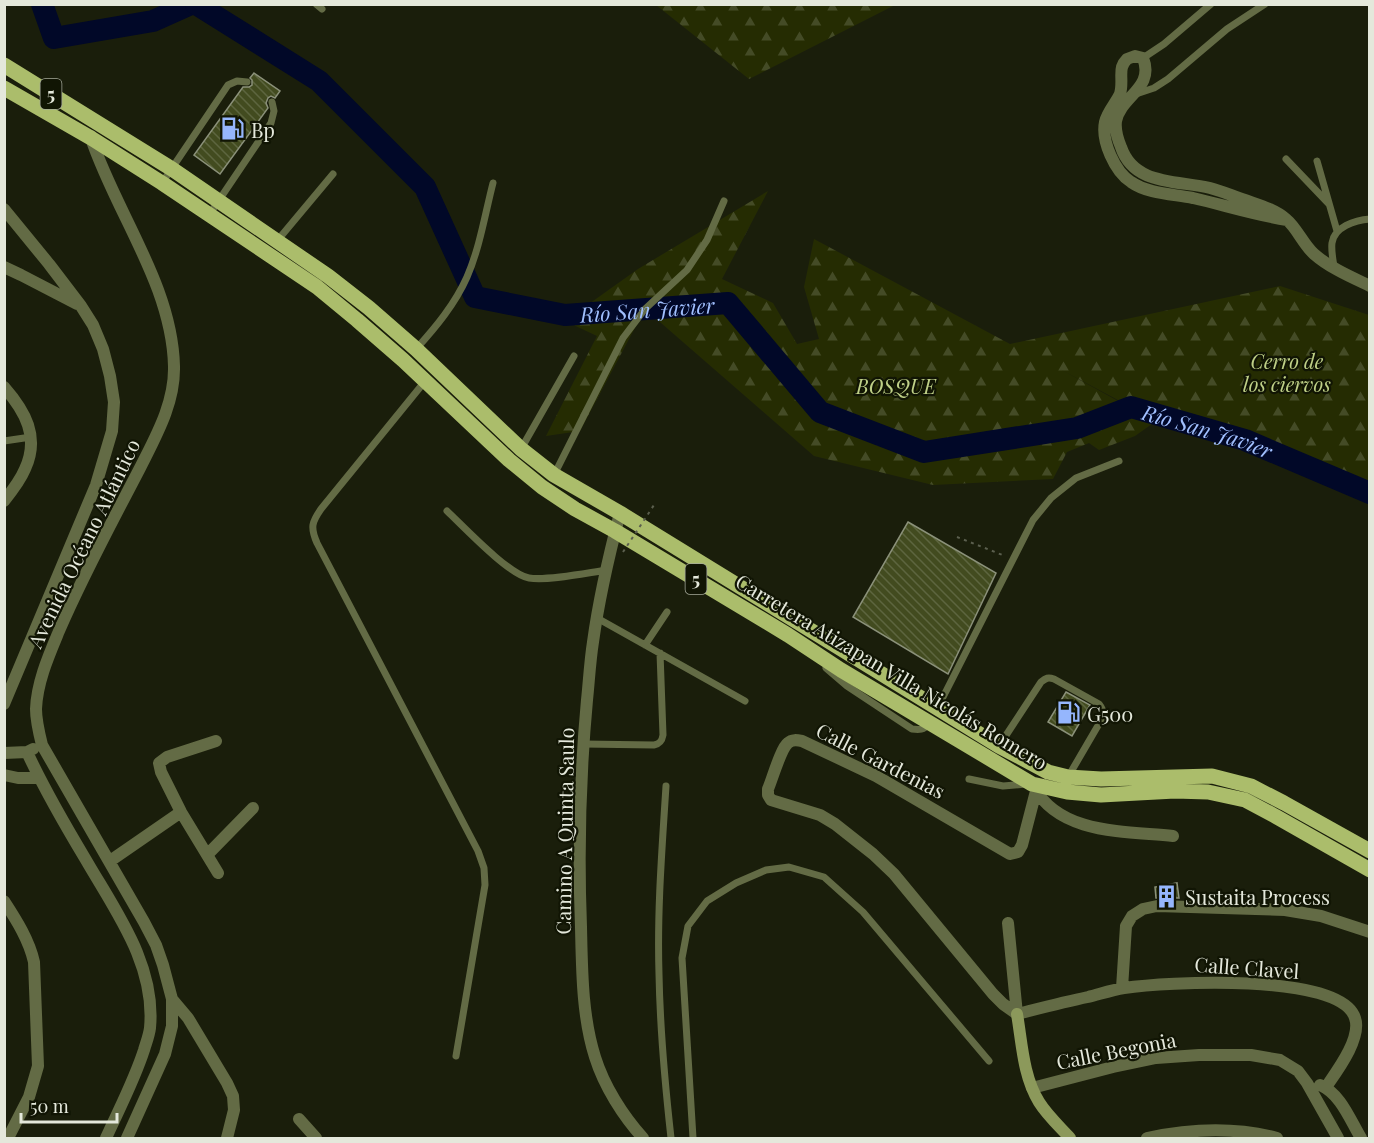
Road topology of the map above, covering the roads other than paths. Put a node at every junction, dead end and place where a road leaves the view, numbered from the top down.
1 (1211, 4) edge
2 (1265, 4) edge
3 (1143, 58) junction
4 (4, 65) edge
5 (247, 82) dead end
6 (4, 88) edge
7 (1133, 95) junction
8 (272, 102) dead end
9 (97, 122) junction
10 (91, 138) junction
11 (1286, 159) dead end
12 (1317, 161) dead end
13 (171, 169) junction
14 (333, 174) dead end
15 (162, 183) junction
16 (493, 183) dead end
17 (218, 201) junction
18 (724, 201) dead end
19 (1330, 206) junction
20 (4, 209) edge
21 (209, 214) junction
22 (1287, 219) junction
23 (1370, 219) edge
24 (1337, 231) junction
25 (277, 241) junction
26 (4, 267) edge
27 (1334, 267) junction
28 (1370, 286) edge
29 (81, 306) junction
30 (416, 349) junction
31 (574, 356) dead end
32 (426, 380) junction
33 (4, 387) edge
34 (31, 437) junction
35 (4, 441) edge
36 (521, 449) junction
37 (1119, 461) dead end
38 (554, 475) junction
39 (586, 494) junction
40 (4, 501) edge
41 (575, 509) junction
42 (447, 511) dead end
43 (620, 513) junction
44 (615, 531) junction
45 (607, 570) junction
46 (667, 612) dead end
47 (597, 618) junction
48 (645, 645) junction
49 (660, 653) junction
50 (745, 700) dead end
51 (4, 704) edge
52 (937, 709) junction
53 (930, 723) junction
54 (216, 741) dead end
55 (583, 744) junction
56 (42, 745) junction
57 (999, 746) junction
58 (27, 752) junction
59 (4, 753) edge
60 (4, 775) edge
61 (1068, 777) junction
62 (39, 778) junction
63 (969, 779) dead end
64 (666, 786) dead end
65 (1034, 787) junction
66 (253, 808) dead end
67 (181, 812) junction
68 (1173, 836) dead end
69 (1370, 852) edge
70 (207, 855) junction
71 (110, 861) junction
72 (1370, 870) edge
73 (218, 873) dead end
74 (4, 901) edge
75 (1008, 923) dead end
76 (1370, 932) edge
77 (1122, 988) junction
78 (172, 999) junction
79 (1017, 1014) junction
80 (456, 1056) dead end
81 (989, 1061) dead end
82 (1307, 1083) junction
83 (1326, 1087) junction
84 (1032, 1088) junction
85 (299, 1119) dead end
86 (8, 1138) edge
87 (106, 1138) edge
88 (127, 1138) edge
89 (227, 1138) edge
90 (316, 1138) edge
91 (643, 1138) edge
92 (671, 1138) edge
93 (693, 1138) edge
94 (1070, 1138) edge
95 (1147, 1138) edge
96 (1277, 1138) edge
97 (1338, 1138) edge
98 (1361, 1138) edge

1 - 3 lane
2 - 7 lane
3 - 7 street
3 - 22 street
4 - 9 main road, 5
5 - 13 lane
6 - 10 main road, 5
7 - 22 street
8 - 17 lane
9 - 10 street
9 - 13 main road, Carretera Atizapan Villa Nicolás Romero / 5
10 - 15 main road, Carretera Atizapan Villa Nicolás Romero / 5
10 - 56 street, Avenida Océano Atlántico
11 - 19 lane
12 - 19 lane
13 - 15 lane
13 - 17 main road, Carretera Atizapan Villa Nicolás Romero / 5
14 - 25 lane
15 - 21 main road, Carretera Atizapan Villa Nicolás Romero / 5
16 - 30 lane
17 - 21 lane
17 - 25 main road, Carretera Atizapan Villa Nicolás Romero / 5
18 - 38 lane
19 - 24 lane
20 - 29 street
21 - 32 main road, Carretera Atizapan Villa Nicolás Romero / 5
22 - 27 street
23 - 24 lane
24 - 27 lane
25 - 30 main road, Carretera Atizapan Villa Nicolás Romero / 5
26 - 29 street
27 - 28 street
29 - 51 street
30 - 36 main road, Carretera Atizapan Villa Nicolás Romero / 5
31 - 36 lane
32 - 41 main road, Carretera Atizapan Villa Nicolás Romero / 5
32 - 80 lane
33 - 34 street
34 - 35 lane
34 - 40 street
36 - 38 main road, Carretera Atizapan Villa Nicolás Romero / 5
37 - 52 lane
38 - 39 main road, Carretera Atizapan Villa Nicolás Romero / 5
39 - 41 lane
39 - 43 main road, Carretera Atizapan Villa Nicolás Romero / 5
41 - 44 main road, Carretera Atizapan Villa Nicolás Romero / 5
42 - 45 lane
43 - 44 street, Camino A Quinta Saulo
43 - 52 main road, Carretera Atizapan Villa Nicolás Romero / 5
44 - 45 street, Camino A Quinta Saulo
44 - 53 main road, Carretera Atizapan Villa Nicolás Romero / 5
45 - 47 street, Camino A Quinta Saulo
46 - 48 lane
47 - 48 lane
47 - 55 street, Camino A Quinta Saulo
48 - 49 lane
49 - 50 lane
49 - 55 lane
52 - 53 lane
52 - 57 main road, Carretera Atizapan Villa Nicolás Romero / 5
53 - 65 main road, Carretera Atizapan Villa Nicolás Romero / 5
54 - 67 street
55 - 91 street, Camino A Quinta Saulo
56 - 58 street
56 - 71 street, Avenida Océano Atlántico
57 - 61 main road, Carretera Atizapan Villa Nicolás Romero / 5
57 - 61 lane
58 - 59 street
58 - 62 street
60 - 62 street
61 - 69 main road, Carretera Atizapan Villa Nicolás Romero / 5
62 - 87 street
63 - 65 lane
64 - 92 lane
65 - 68 street
65 - 72 main road, Carretera Atizapan Villa Nicolás Romero / 5
65 - 79 street, Calle Gardenias
66 - 70 street
67 - 70 street
67 - 71 street
70 - 73 street
71 - 78 street, Avenida Océano Atlántico
74 - 86 street
75 - 79 street
76 - 77 street
77 - 79 street, Calle Clavel
77 - 83 street, Calle Clavel
78 - 88 street, Avenida Océano Atlántico
78 - 89 street
79 - 84 street
81 - 93 lane
82 - 83 street
82 - 84 street, Calle Begonia
82 - 97 street
83 - 98 street
84 - 94 street
85 - 90 street
95 - 96 street

